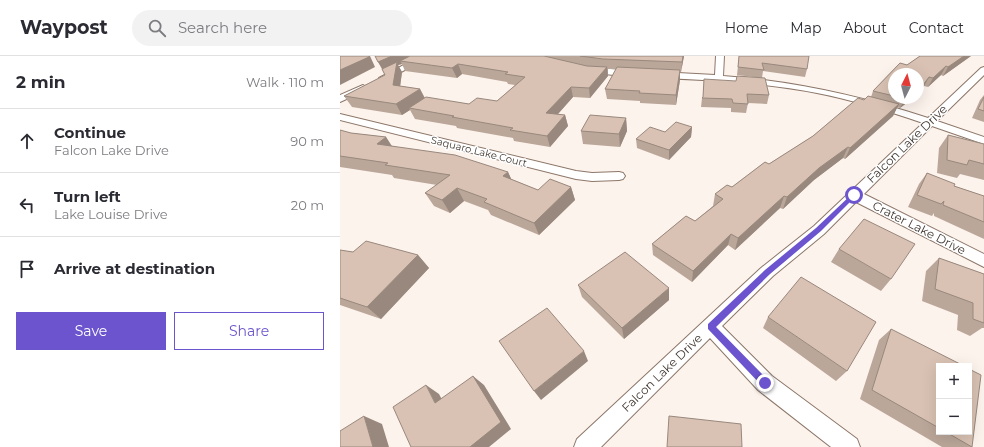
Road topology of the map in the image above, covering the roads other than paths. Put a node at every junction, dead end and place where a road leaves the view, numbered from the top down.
1 (427, 56) edge
2 (720, 56) edge
3 (575, 68) edge
4 (984, 70) edge
5 (719, 78) junction
6 (340, 99) edge
7 (340, 117) edge
8 (930, 122) junction
9 (984, 141) edge
10 (619, 176) dead end
11 (854, 195) junction
12 (984, 260) edge
13 (711, 327) junction
14 (585, 447) edge
15 (849, 447) edge

1 - 6 street
2 - 5 street
3 - 5 street
4 - 8 street, Falcon Lake Drive
5 - 8 street
7 - 10 street, Saquaro Lake Court
8 - 9 street
8 - 11 street, Falcon Lake Drive
11 - 12 street, Crater Lake Drive
11 - 13 street, Falcon Lake Drive
13 - 14 street, Falcon Lake Drive
13 - 15 street

